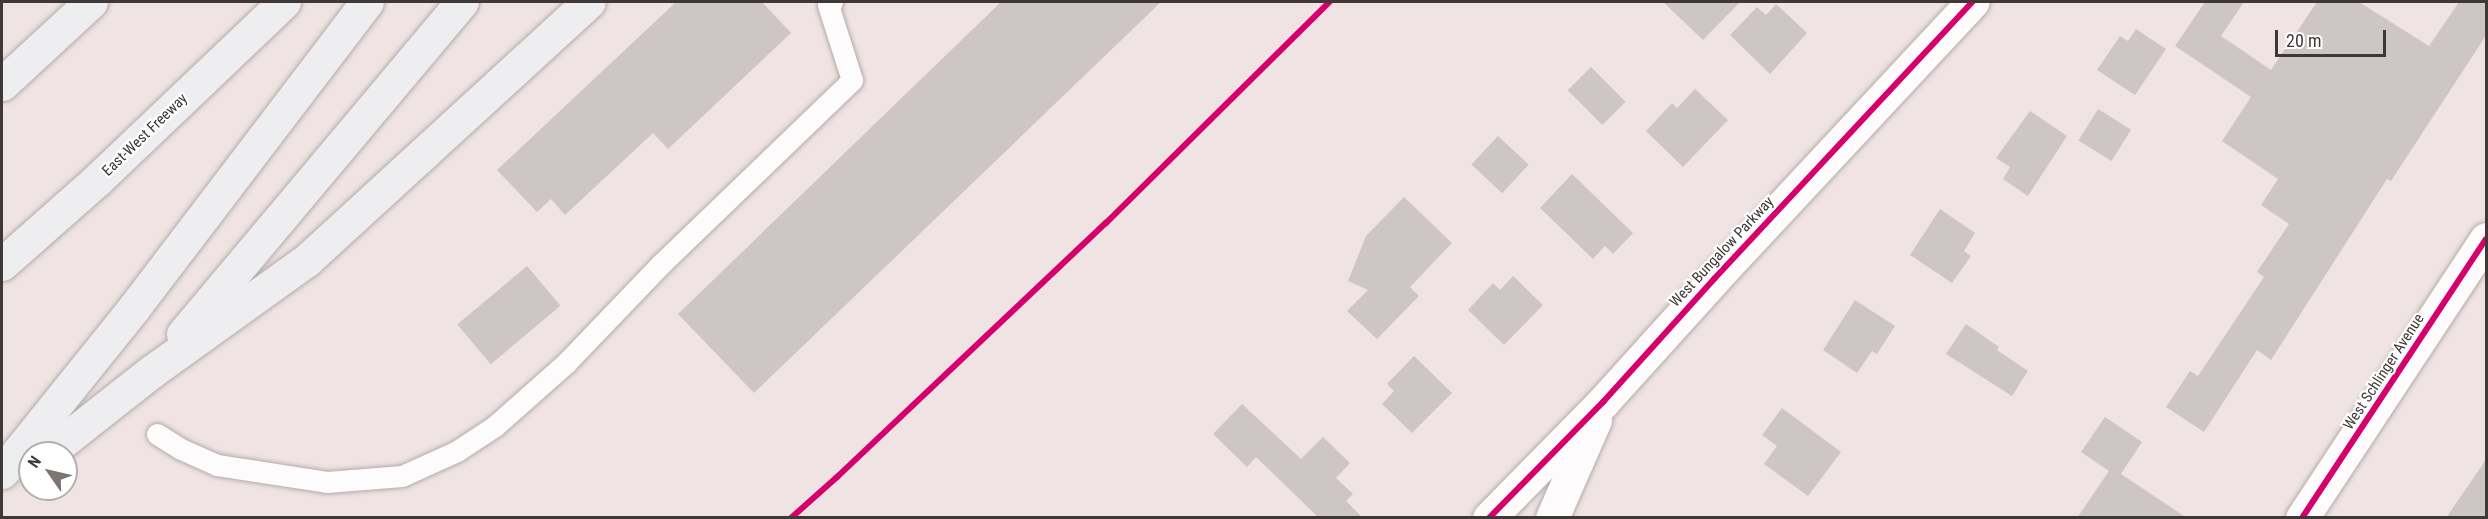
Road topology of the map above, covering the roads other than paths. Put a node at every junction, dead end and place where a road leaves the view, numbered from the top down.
1 (91, 2) edge
2 (284, 2) edge
3 (367, 2) edge
4 (462, 2) edge
5 (589, 2) edge
6 (831, 2) edge
7 (1972, 2) edge
8 (2, 84) edge
9 (2487, 239) edge
10 (2, 264) edge
11 (151, 372) junction
12 (1603, 402) junction
13 (157, 434) dead end
14 (63, 441) edge
15 (2, 472) edge
16 (18, 477) edge
17 (2, 490) edge
18 (1489, 518) edge
19 (1552, 518) edge
20 (2302, 518) edge

1 - 8 highway
2 - 10 highway, East-West Freeway
3 - 15 highway
4 - 11 highway
5 - 11 highway
6 - 13 lane
7 - 12 street, West Bungalow Parkway
9 - 20 street, West Schlinger Avenue
11 - 14 highway
12 - 18 street, West Bungalow Parkway
12 - 19 street
16 - 17 highway

